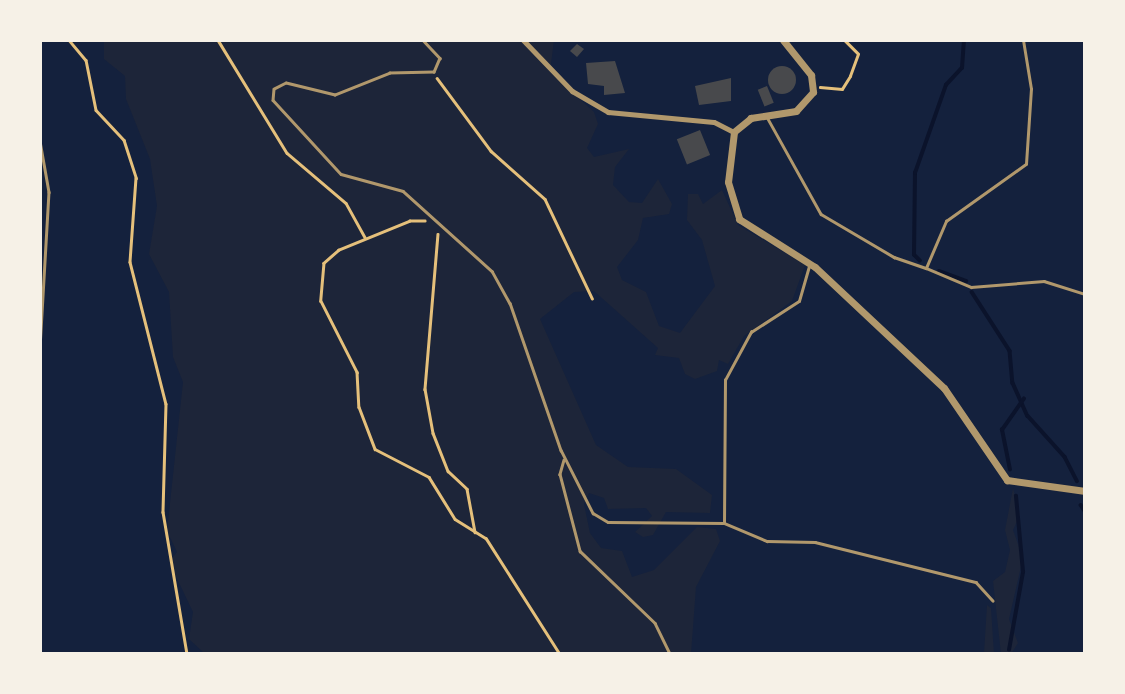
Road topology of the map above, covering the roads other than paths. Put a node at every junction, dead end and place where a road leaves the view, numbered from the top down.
1 (311, 40) edge
2 (336, 40) edge
3 (423, 40) edge
4 (523, 40) edge
5 (783, 40) edge
6 (1023, 40) edge
7 (766, 115) junction
8 (734, 132) junction
9 (40, 141) edge
10 (809, 263) junction
11 (926, 268) junction
12 (1085, 294) edge
13 (40, 346) edge
14 (565, 459) junction
15 (1085, 491) edge
16 (724, 523) junction
17 (993, 601) dead end
18 (670, 654) edge

1 - 2 lane
3 - 14 lane
4 - 8 street
5 - 7 street
6 - 11 lane
7 - 8 street
7 - 11 lane
8 - 10 street
9 - 13 lane
10 - 15 street
10 - 16 lane
11 - 12 lane
14 - 16 lane
14 - 18 lane
16 - 17 lane

